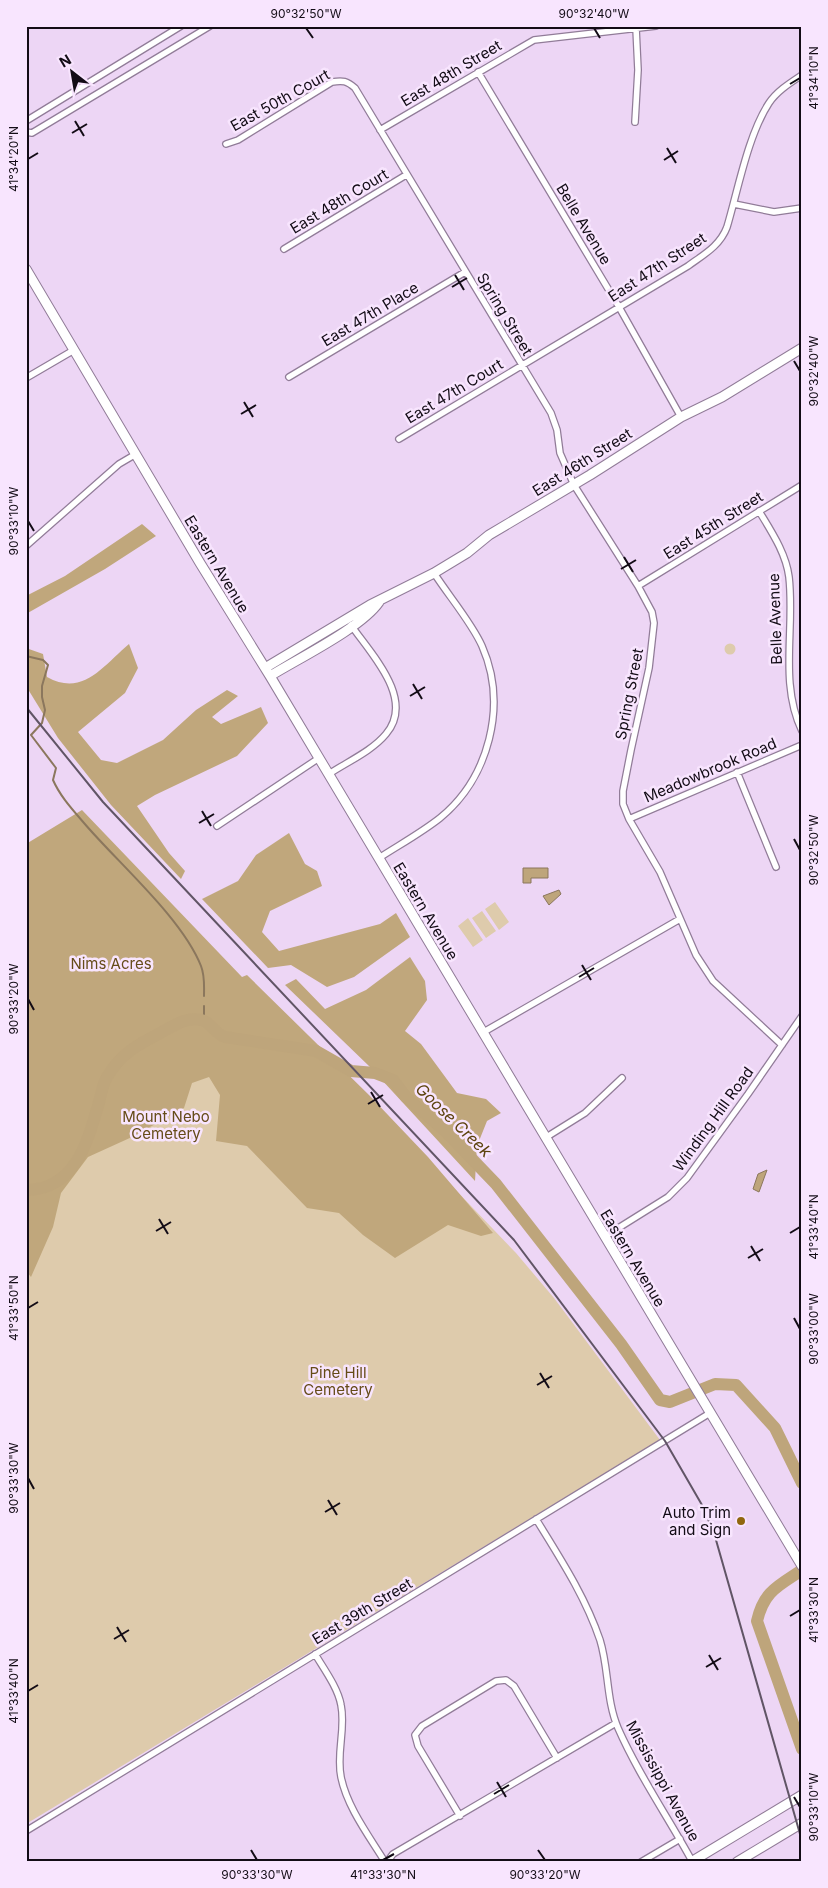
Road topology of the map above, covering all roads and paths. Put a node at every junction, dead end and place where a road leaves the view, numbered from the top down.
1 (181, 26) edge
2 (210, 26) edge
3 (656, 26) edge
4 (636, 28) junction
5 (478, 72) junction
6 (802, 75) edge
7 (26, 121) edge
8 (635, 122) dead end
9 (380, 130) junction
10 (26, 132) edge
11 (226, 144) dead end
12 (406, 175) junction
13 (734, 204) junction
14 (802, 208) edge
15 (284, 249) dead end
16 (26, 269) edge
17 (465, 272) junction
18 (619, 307) junction
19 (802, 348) edge
20 (74, 350) junction
21 (522, 365) junction
22 (288, 377) dead end
23 (26, 378) edge
24 (681, 417) junction
25 (399, 439) dead end
26 (136, 454) junction
27 (802, 485) edge
28 (574, 486) junction
29 (759, 511) junction
30 (26, 546) edge
31 (434, 573) junction
32 (638, 586) junction
33 (350, 622) junction
34 (267, 672) junction
35 (802, 732) edge
36 (802, 745) edge
37 (319, 758) junction
38 (737, 772) junction
39 (329, 774) junction
40 (629, 819) junction
41 (216, 826) dead end
42 (379, 858) junction
43 (776, 868) dead end
44 (680, 919) junction
45 (802, 1016) edge
46 (482, 1033) junction
47 (782, 1045) junction
48 (622, 1078) dead end
49 (545, 1138) junction
50 (604, 1237) junction
51 (710, 1413) junction
52 (536, 1519) junction
53 (802, 1566) edge
54 (315, 1654) junction
55 (616, 1723) junction
56 (557, 1758) junction
57 (801, 1795) edge
58 (460, 1816) junction
59 (802, 1823) edge
60 (26, 1831) edge
61 (680, 1839) junction
62 (691, 1861) edge
63 (386, 1862) edge
64 (641, 1862) edge
65 (737, 1862) edge

1 - 7 street
2 - 10 street
3 - 4 street, East 48th Street
4 - 5 street, East 48th Street
4 - 8 street
5 - 9 street, East 48th Street
5 - 18 street, Belle Avenue
6 - 13 street, East 47th Street
9 - 11 street, East 50th Court
9 - 12 street, Spring Street
12 - 15 street, East 48th Court
12 - 17 street, Spring Street
13 - 14 street
13 - 18 street, East 47th Street
16 - 20 main road, Eastern Avenue
17 - 21 street, Spring Street
17 - 22 street, East 47th Place
18 - 21 street, East 47th Street
18 - 24 street, Belle Avenue
19 - 24 main road, East 46th Street
20 - 23 street
20 - 26 main road, Eastern Avenue
21 - 25 street, East 47th Court
21 - 28 street, Spring Street
24 - 28 main road, East 46th Street
26 - 30 street
26 - 34 main road, Eastern Avenue
27 - 29 street, East 45th Street
28 - 31 main road, East 46th Street
28 - 32 street, Spring Street
29 - 32 street, East 45th Street
29 - 35 street, Belle Avenue
31 - 33 main road, East 46th Street
31 - 42 street
32 - 40 street, Spring Street
33 - 34 main road, East 46th Street
33 - 39 street
34 - 37 main road, Eastern Avenue
36 - 38 street, Meadowbrook Road
37 - 39 main road, Eastern Avenue
37 - 41 street
38 - 40 street, Meadowbrook Road
38 - 43 street
39 - 42 main road, Eastern Avenue
40 - 44 street, Spring Street
42 - 46 main road, Eastern Avenue
44 - 46 street
44 - 47 street, Spring Street
45 - 47 street, Winding Hill Road
46 - 49 main road, Eastern Avenue
47 - 50 street, Winding Hill Road
48 - 49 street
49 - 50 main road, Eastern Avenue
50 - 51 main road, Eastern Avenue
51 - 52 street, East 39th Street
51 - 53 main road, Eastern Avenue
52 - 54 street, East 39th Street
52 - 55 street, Mississippi Avenue
54 - 60 street, East 39th Street
54 - 63 street
55 - 56 street
55 - 61 street, Mississippi Avenue
56 - 58 street
56 - 58 street
57 - 62 main road
58 - 63 street
59 - 65 main road
61 - 62 street, Mississippi Avenue
61 - 64 street

